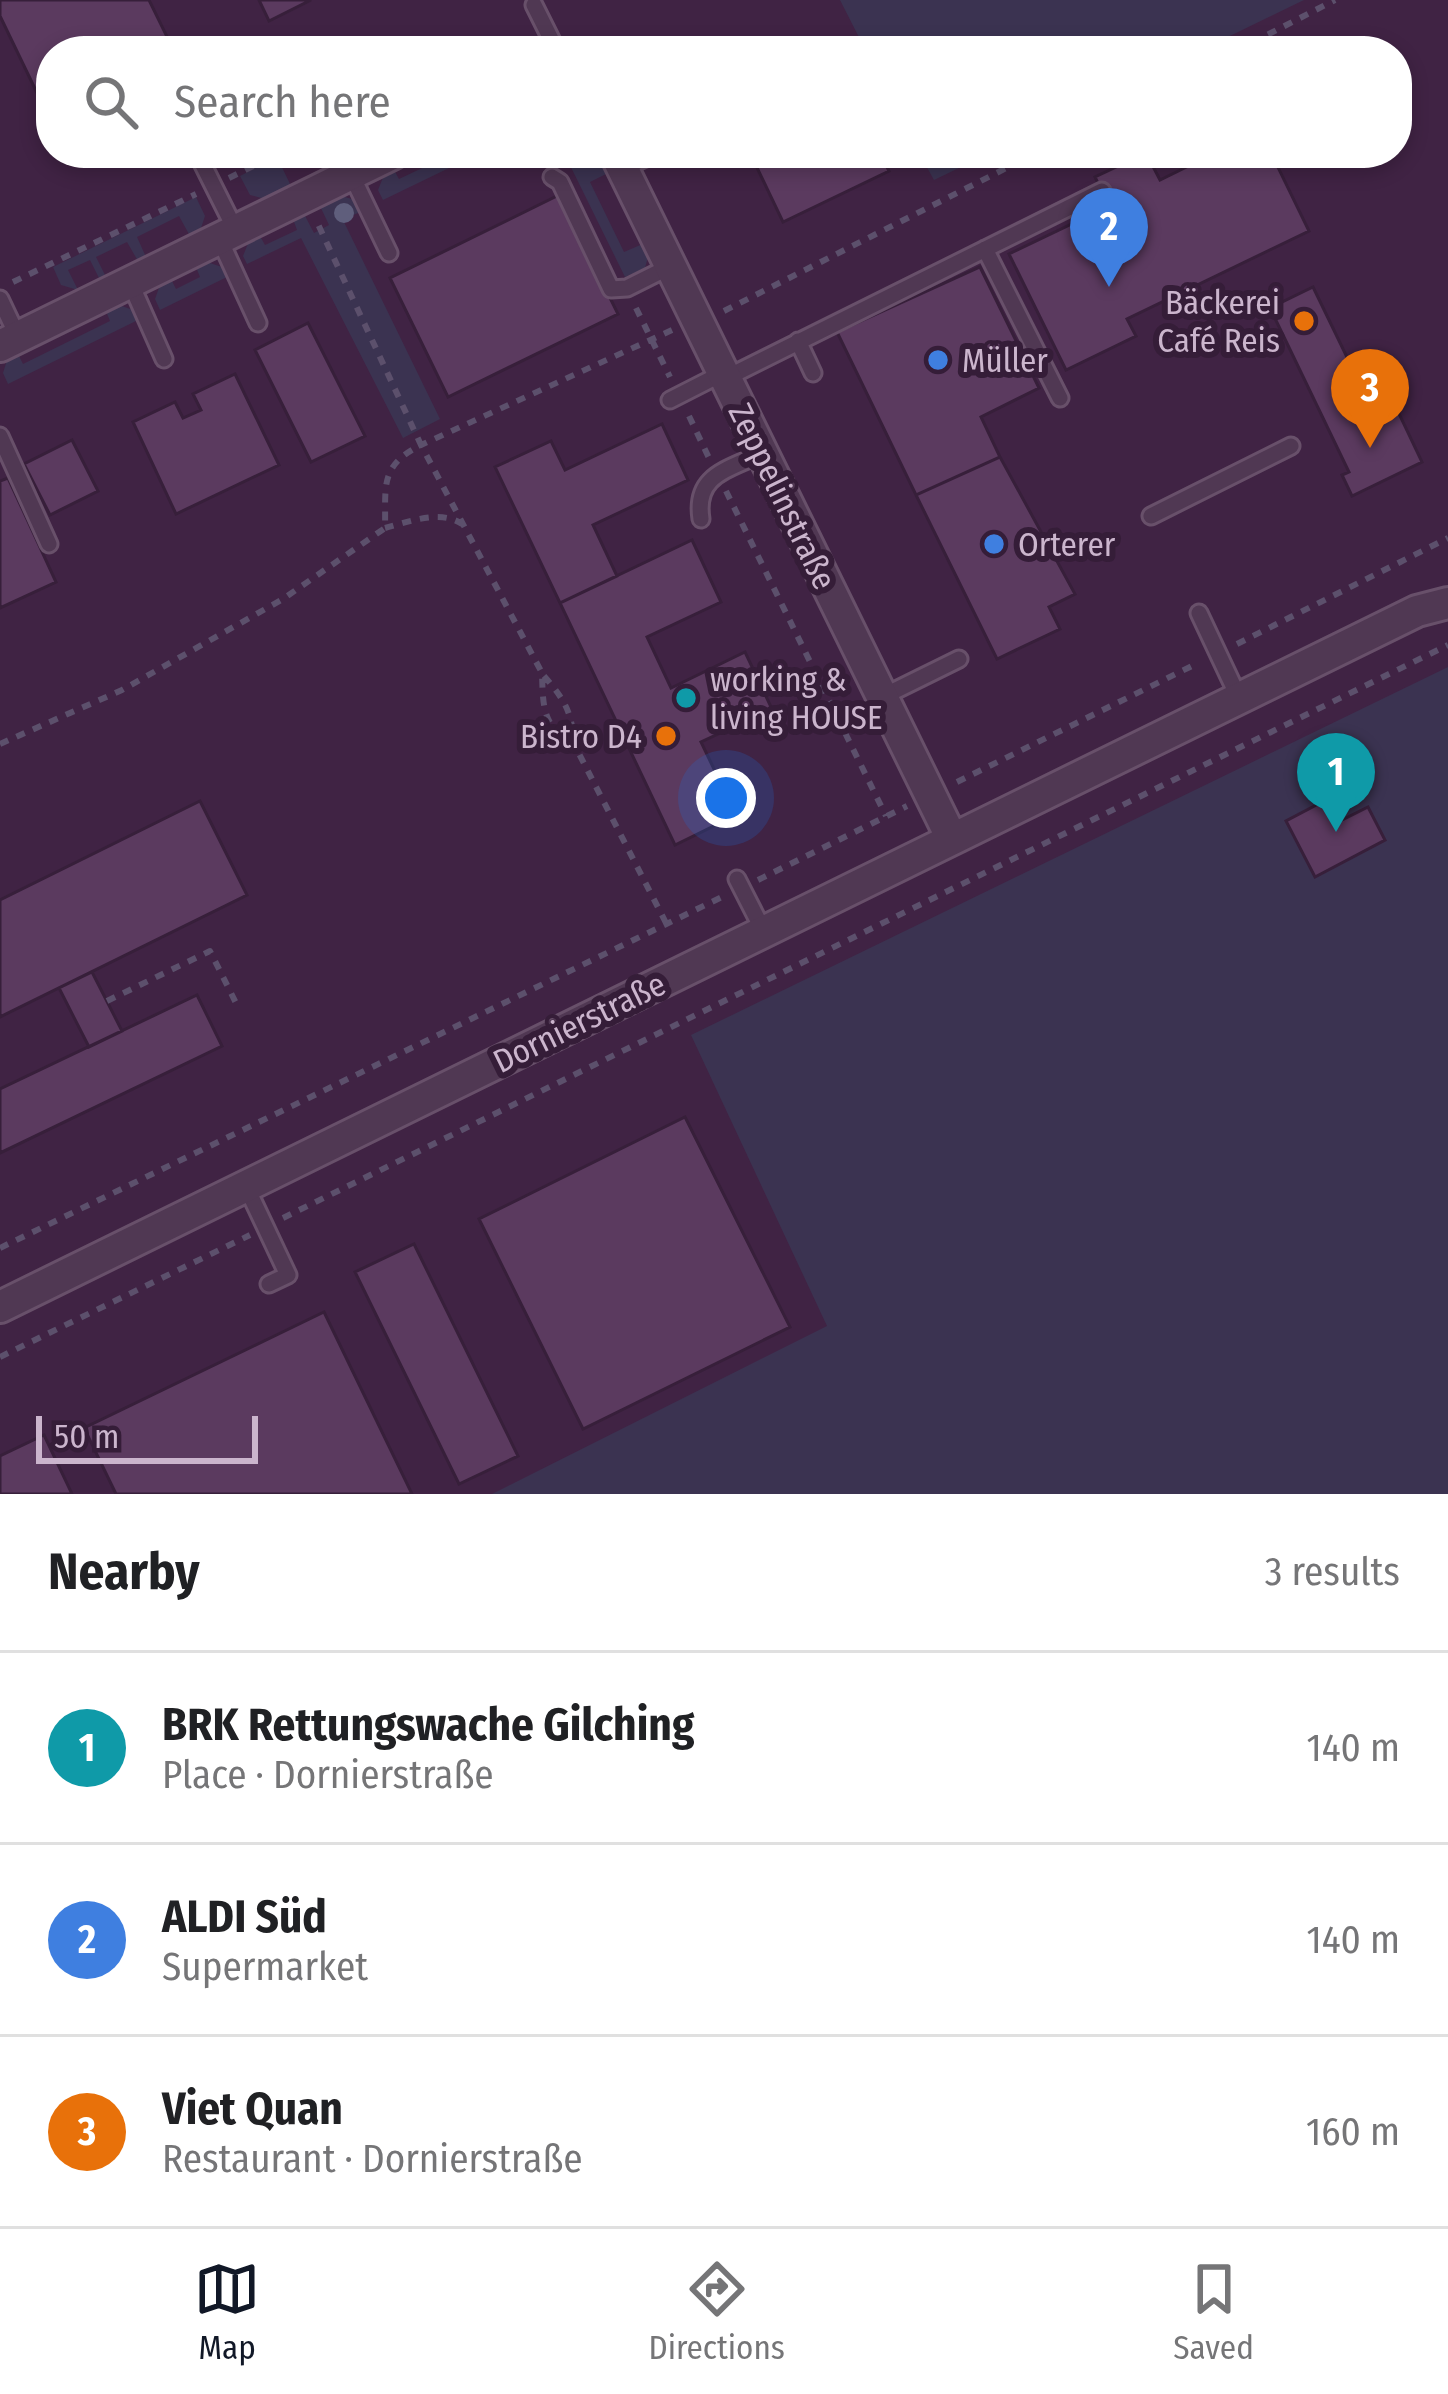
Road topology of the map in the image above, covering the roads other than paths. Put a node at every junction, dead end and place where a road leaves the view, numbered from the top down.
1 (534, 5) dead end
2 (550, 36) edge
3 (204, 168) edge
4 (363, 168) edge
5 (623, 168) edge
6 (351, 174) junction
7 (552, 177) dead end
8 (1102, 190) dead end
9 (227, 235) junction
10 (985, 249) junction
11 (389, 253) dead end
12 (671, 266) junction
13 (130, 282) junction
14 (0, 298) edge
15 (258, 323) dead end
16 (9, 341) edge
17 (797, 341) junction
18 (164, 359) dead end
19 (813, 373) dead end
20 (724, 376) junction
21 (1060, 398) dead end
22 (670, 400) dead end
23 (0, 436) edge
24 (1291, 446) dead end
25 (763, 453) junction
26 (1151, 516) dead end
27 (701, 519) dead end
28 (49, 544) dead end
29 (1448, 586) edge
30 (1448, 603) edge
31 (1417, 611) junction
32 (1198, 613) dead end
33 (959, 659) dead end
34 (882, 698) junction
35 (1239, 698) junction
36 (952, 839) junction
37 (737, 879) dead end
38 (764, 932) junction
39 (246, 1186) junction
40 (269, 1284) dead end
41 (0, 1307) edge

1 - 2 lane
3 - 9 lane
4 - 6 street
5 - 12 street, Zeppelinstraße
6 - 9 street
6 - 11 lane
7 - 12 lane
8 - 10 lane
9 - 13 street
9 - 15 lane
10 - 17 lane
10 - 21 lane
12 - 20 street, Zeppelinstraße
13 - 16 street
13 - 18 lane
14 - 16 lane
17 - 19 lane
17 - 20 lane
20 - 22 lane
20 - 25 street, Zeppelinstraße
23 - 28 lane
24 - 26 lane
25 - 27 lane
25 - 34 street, Zeppelinstraße
29 - 31 street, Dornierstraße
30 - 31 street, Dornierstraße
31 - 35 street, Dornierstraße
32 - 35 lane
33 - 34 lane
34 - 36 street, Zeppelinstraße
35 - 36 street, Dornierstraße
36 - 38 street, Dornierstraße
37 - 38 lane
38 - 39 street, Dornierstraße
39 - 40 lane
39 - 41 street, Dornierstraße

